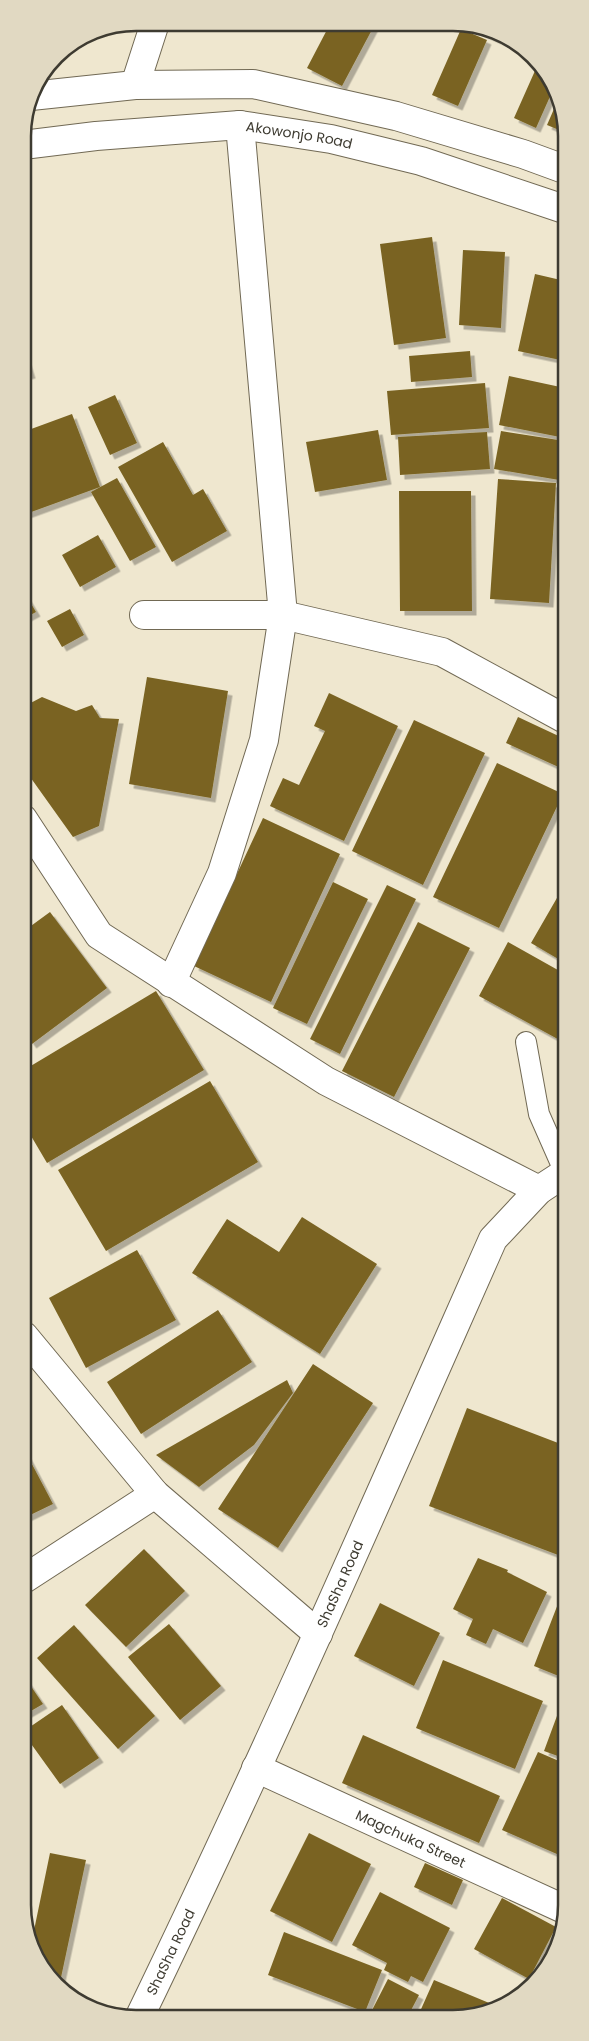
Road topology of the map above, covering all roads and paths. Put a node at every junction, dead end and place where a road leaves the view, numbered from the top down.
1 (152, 31) edge
2 (135, 85) junction
3 (39, 95) edge
4 (240, 125) junction
5 (31, 144) edge
6 (558, 167) edge
7 (558, 207) edge
8 (144, 615) dead end
9 (283, 615) junction
10 (558, 715) edge
11 (31, 830) edge
12 (171, 983) junction
13 (526, 1042) dead end
14 (558, 1157) edge
15 (558, 1178) edge
16 (539, 1190) junction
17 (31, 1344) edge
18 (155, 1494) junction
19 (31, 1574) edge
20 (318, 1634) junction
21 (256, 1768) junction
22 (558, 1906) edge
23 (143, 2010) edge

1 - 2 street
2 - 3 street
2 - 6 street
4 - 5 street, Akowonjo Road
4 - 7 street, Akowonjo Road
4 - 9 street
8 - 9 street
9 - 10 street
9 - 12 street
11 - 12 street
12 - 16 street
13 - 14 lane
15 - 16 street, ShaSha Road
16 - 20 street, ShaSha Road
17 - 18 street
18 - 19 street
18 - 20 street
20 - 21 street, ShaSha Road
21 - 22 street, Magchuka Street
21 - 23 street, ShaSha Road

